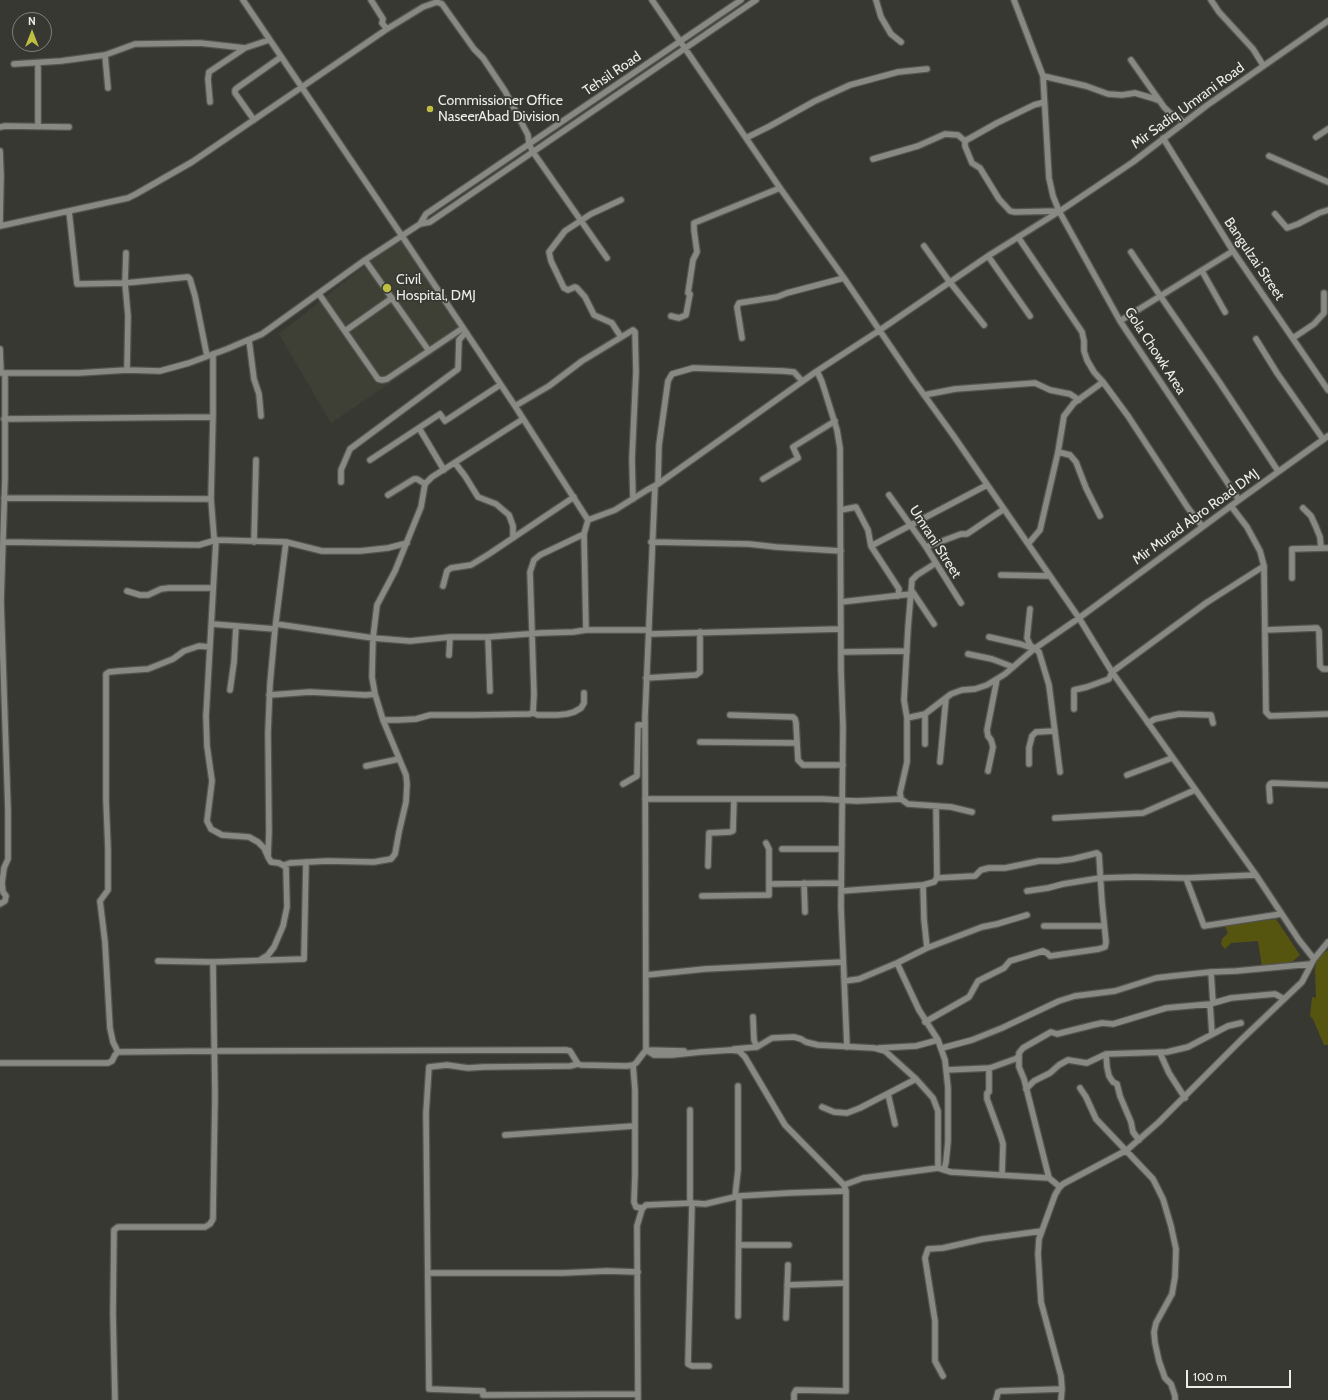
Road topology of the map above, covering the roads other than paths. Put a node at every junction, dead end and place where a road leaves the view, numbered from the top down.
1 (243, 0) edge
2 (371, 0) edge
3 (652, 0) edge
4 (741, 0) edge
5 (756, 0) edge
6 (876, 0) edge
7 (1014, 0) edge
8 (1211, 0) edge
9 (431, 1) edge
10 (1328, 21) edge
11 (386, 29) junction
12 (269, 40) junction
13 (681, 41) junction
14 (901, 42) dead end
15 (245, 48) junction
16 (686, 48) junction
17 (106, 55) junction
18 (281, 57) junction
19 (1131, 60) dead end
20 (38, 63) junction
21 (14, 64) dead end
22 (1263, 65) junction
23 (926, 69) dead end
24 (1042, 76) junction
25 (108, 88) dead end
26 (302, 88) junction
27 (1160, 101) junction
28 (210, 102) dead end
29 (1044, 102) junction
30 (254, 120) junction
31 (1184, 123) junction
32 (38, 126) junction
33 (0, 127) edge
34 (69, 127) dead end
35 (1328, 129) edge
36 (1316, 137) dead end
37 (746, 138) junction
38 (1163, 138) junction
39 (965, 141) junction
40 (529, 144) junction
41 (0, 151) edge
42 (533, 152) junction
43 (1269, 156) dead end
44 (873, 159) dead end
45 (1328, 182) edge
46 (780, 188) junction
47 (621, 200) dead end
48 (1061, 210) junction
49 (69, 211) junction
50 (1327, 212) edge
51 (1275, 214) dead end
52 (580, 221) junction
53 (420, 224) junction
54 (0, 225) edge
55 (402, 236) junction
56 (1018, 237) junction
57 (924, 246) dead end
58 (1233, 251) junction
59 (1131, 252) dead end
60 (126, 253) dead end
61 (988, 256) junction
62 (607, 258) dead end
63 (365, 260) junction
64 (1202, 271) junction
65 (844, 278) junction
66 (949, 282) junction
67 (125, 283) junction
68 (1324, 292) dead end
69 (319, 294) junction
70 (1161, 297) junction
71 (392, 298) junction
72 (1225, 312) dead end
73 (671, 316) dead end
74 (1030, 316) dead end
75 (1120, 321) junction
76 (984, 325) dead end
77 (464, 330) junction
78 (880, 330) junction
79 (345, 331) junction
80 (621, 337) junction
81 (742, 338) dead end
82 (1293, 338) junction
83 (1256, 339) dead end
84 (249, 340) junction
85 (0, 349) edge
86 (429, 351) junction
87 (213, 354) junction
88 (207, 356) junction
89 (127, 370) junction
90 (817, 371) junction
91 (2, 373) edge
92 (802, 381) junction
93 (1103, 382) junction
94 (500, 385) junction
95 (1328, 390) edge
96 (924, 395) junction
97 (1079, 400) junction
98 (515, 406) junction
99 (261, 416) dead end
100 (213, 417) junction
101 (4, 419) junction
102 (523, 420) junction
103 (835, 421) junction
104 (419, 428) junction
105 (1326, 438) edge
106 (1058, 452) junction
107 (256, 460) dead end
108 (370, 460) dead end
109 (456, 463) junction
110 (444, 470) junction
111 (1278, 471) junction
112 (763, 479) dead end
113 (341, 482) dead end
114 (425, 484) junction
115 (656, 485) junction
116 (987, 485) junction
117 (2, 486) edge
118 (388, 495) dead end
119 (890, 495) dead end
120 (574, 497) junction
121 (4, 498) junction
122 (211, 499) junction
123 (633, 499) junction
124 (1239, 500) junction
125 (1232, 506) junction
126 (1303, 508) dead end
127 (1004, 509) junction
128 (841, 510) junction
129 (1100, 516) dead end
130 (588, 520) junction
131 (910, 524) junction
132 (1202, 526) junction
133 (584, 534) junction
134 (513, 538) junction
135 (216, 540) junction
136 (3, 542) junction
137 (254, 542) junction
138 (286, 542) junction
139 (651, 542) junction
140 (406, 543) junction
141 (1028, 544) junction
142 (871, 546) junction
143 (926, 547) junction
144 (1321, 548) junction
145 (1328, 548) edge
146 (841, 551) junction
147 (936, 563) junction
148 (1264, 566) junction
149 (1001, 575) dead end
150 (1050, 576) junction
151 (1292, 578) dead end
152 (443, 586) dead end
153 (213, 588) junction
154 (127, 591) dead end
155 (911, 593) junction
156 (898, 596) junction
157 (841, 602) junction
158 (961, 603) dead end
159 (1030, 609) dead end
160 (1079, 618) junction
161 (212, 624) junction
162 (934, 624) dead end
163 (236, 626) junction
164 (275, 626) junction
165 (841, 629) junction
166 (586, 630) junction
167 (1264, 630) junction
168 (649, 632) junction
169 (700, 632) junction
170 (532, 634) junction
171 (450, 637) junction
172 (488, 637) junction
173 (989, 637) dead end
174 (373, 638) junction
175 (210, 647) junction
176 (1034, 649) junction
177 (907, 651) junction
178 (842, 652) junction
179 (968, 654) dead end
180 (449, 655) dead end
181 (1013, 667) junction
182 (1328, 669) edge
183 (1112, 672) junction
184 (646, 678) junction
185 (997, 679) junction
186 (230, 690) dead end
187 (490, 691) dead end
188 (584, 693) dead end
189 (375, 694) junction
190 (269, 695) junction
191 (946, 698) junction
192 (1074, 709) dead end
193 (533, 713) junction
194 (925, 714) junction
195 (1328, 714) edge
196 (730, 715) dead end
197 (907, 718) junction
198 (383, 720) junction
199 (1148, 723) junction
200 (1213, 723) dead end
201 (644, 725) junction
202 (1055, 731) junction
203 (700, 742) dead end
204 (797, 743) junction
205 (925, 744) dead end
206 (1172, 758) junction
207 (399, 759) junction
208 (940, 762) dead end
209 (1029, 764) dead end
210 (843, 765) junction
211 (366, 766) dead end
212 (988, 772) dead end
213 (1060, 772) dead end
214 (1127, 775) dead end
215 (623, 784) dead end
216 (1328, 785) edge
217 (1195, 790) junction
218 (645, 798) junction
219 (734, 799) junction
220 (842, 799) junction
221 (902, 799) junction
222 (1270, 801) dead end
223 (936, 806) junction
224 (972, 812) dead end
225 (1055, 818) dead end
226 (766, 843) dead end
227 (782, 849) dead end
228 (842, 849) junction
229 (268, 857) junction
230 (306, 862) junction
231 (284, 864) junction
232 (708, 866) dead end
233 (1256, 875) junction
234 (937, 878) junction
235 (1100, 878) junction
236 (1186, 878) junction
237 (804, 883) junction
238 (842, 883) junction
239 (769, 884) junction
240 (923, 885) junction
241 (1027, 890) dead end
242 (842, 891) junction
243 (702, 896) dead end
244 (0, 904) edge
245 (805, 912) dead end
246 (1281, 914) junction
247 (1027, 915) dead end
248 (1044, 926) dead end
249 (1104, 926) junction
250 (1328, 942) edge
251 (927, 948) junction
252 (260, 960) junction
253 (158, 961) dead end
254 (213, 962) junction
255 (843, 962) junction
256 (1312, 962) junction
257 (897, 963) junction
258 (1211, 972) junction
259 (646, 975) junction
260 (845, 981) junction
261 (1284, 999) junction
262 (1212, 1004) junction
263 (753, 1017) dead end
264 (925, 1022) junction
265 (1241, 1023) dead end
266 (1212, 1034) junction
267 (938, 1040) junction
268 (756, 1046) junction
269 (846, 1047) junction
270 (879, 1048) junction
271 (942, 1048) junction
272 (646, 1050) junction
273 (214, 1051) junction
274 (1160, 1053) junction
275 (116, 1054) junction
276 (1106, 1054) junction
277 (1018, 1057) junction
278 (577, 1062) junction
279 (0, 1064) edge
280 (632, 1065) junction
281 (989, 1068) junction
282 (946, 1070) junction
283 (916, 1079) junction
284 (738, 1086) dead end
285 (1080, 1088) dead end
286 (1026, 1089) junction
287 (888, 1094) junction
288 (1185, 1098) junction
289 (822, 1107) dead end
290 (690, 1110) dead end
291 (895, 1124) dead end
292 (634, 1126) junction
293 (504, 1135) dead end
294 (1139, 1140) junction
295 (1127, 1150) junction
296 (941, 1169) junction
297 (1002, 1175) junction
298 (1049, 1178) junction
299 (1060, 1187) junction
300 (845, 1188) junction
301 (737, 1197) junction
302 (692, 1203) junction
303 (643, 1208) junction
304 (1042, 1231) junction
305 (739, 1245) junction
306 (789, 1245) dead end
307 (788, 1265) dead end
308 (638, 1272) junction
309 (428, 1273) junction
310 (846, 1283) junction
311 (787, 1285) junction
312 (738, 1316) dead end
313 (786, 1318) dead end
314 (709, 1366) dead end
315 (943, 1376) dead end
316 (1062, 1389) junction
317 (638, 1397) edge
318 (508, 1398) edge
319 (115, 1400) edge
320 (794, 1400) edge
321 (996, 1400) edge
322 (1061, 1400) edge
323 (1175, 1400) edge

1 - 12 street
2 - 11 street
3 - 13 street
4 - 13 street, Tehsil Road
5 - 16 street
6 - 14 street
7 - 24 street, Gola Chowk Area
8 - 22 street
9 - 11 street
9 - 40 street
10 - 22 street, Mir Sadiq Umrani Road
11 - 26 street
12 - 15 street
12 - 18 street
13 - 16 street
13 - 40 street, Tehsil Road
15 - 17 street
15 - 28 street
16 - 37 street
16 - 42 street
17 - 20 street
17 - 25 street
18 - 26 street
18 - 30 street
19 - 27 street
20 - 21 street
20 - 32 street
22 - 31 street, Mir Sadiq Umrani Road
23 - 37 street
24 - 27 street
24 - 29 street, Gola Chowk Area
26 - 30 street
26 - 55 street
27 - 31 street
29 - 39 street
29 - 48 street, Gola Chowk Area
30 - 49 street
31 - 38 street, Mir Sadiq Umrani Road
32 - 33 street
32 - 34 street
35 - 36 street
37 - 46 street
38 - 48 street, Mir Sadiq Umrani Road
38 - 58 street, Bangulzai Street
39 - 44 street
39 - 48 street
40 - 42 street
40 - 53 street, Tehsil Road
41 - 54 street
42 - 52 street
42 - 53 street
43 - 45 street
46 - 65 street
46 - 73 street
47 - 52 street
48 - 56 street, Mir Sadiq Umrani Road
48 - 75 street, Gola Chowk Area
49 - 54 street
49 - 67 street
50 - 51 street
52 - 62 street
52 - 80 street
53 - 55 street
55 - 63 street
55 - 77 street
56 - 61 street, Mir Sadiq Umrani Road
56 - 93 street
57 - 66 street
58 - 64 street
58 - 82 street, Bangulzai Street
59 - 70 street
60 - 67 street
61 - 66 street, Mir Sadiq Umrani Road
61 - 74 street
63 - 69 street
63 - 71 street
64 - 70 street
64 - 72 street
65 - 78 street
65 - 81 street
66 - 76 street
66 - 78 street, Mir Sadiq Umrani Road
67 - 88 street
67 - 89 street
68 - 82 street
69 - 79 street
69 - 84 street
70 - 75 street
70 - 111 street
71 - 79 street
71 - 86 street
75 - 124 street, Gola Chowk Area
77 - 86 street
77 - 94 street
77 - 113 street
78 - 90 street, Mir Sadiq Umrani Road
78 - 96 street
79 - 86 street
80 - 98 street
80 - 123 street
82 - 95 street, Bangulzai Street
83 - 105 street
84 - 87 street
84 - 99 street
85 - 91 street
87 - 88 street
87 - 100 street
88 - 89 street
89 - 91 street
90 - 92 street, Mir Sadiq Umrani Road
90 - 103 street
91 - 101 street
92 - 115 street, Mir Sadiq Umrani Road
92 - 115 street
93 - 97 street
93 - 132 street
94 - 98 street
94 - 104 street
96 - 97 street
96 - 116 street
97 - 106 street
98 - 102 street
100 - 101 street
100 - 122 street
101 - 117 street
102 - 109 street
102 - 120 street
103 - 112 street
103 - 128 street
104 - 108 street
104 - 110 street
105 - 111 street, Mir Murad Abro Road DMJ
106 - 129 street
106 - 141 street
107 - 137 street
109 - 110 street
109 - 134 street
110 - 114 street
111 - 124 street, Mir Murad Abro Road DMJ
114 - 118 street
114 - 140 street
115 - 123 street, Mir Sadiq Umrani Road
115 - 139 street
116 - 127 street
116 - 131 street
117 - 121 street
119 - 131 street, Umrani Street
120 - 130 street
120 - 134 street
121 - 122 street
121 - 136 street
122 - 135 street
123 - 130 street, Mir Sadiq Umrani Road
124 - 125 street, Mir Murad Abro Road DMJ
125 - 132 street, Mir Murad Abro Road DMJ
125 - 148 street
126 - 144 street
127 - 141 street
127 - 143 street
128 - 142 street
128 - 146 street
130 - 133 street
131 - 142 street
131 - 143 street, Umrani Street
132 - 160 street, Mir Murad Abro Road DMJ
133 - 166 street
133 - 170 street
134 - 152 street
135 - 136 street
135 - 137 street
135 - 153 street
136 - 244 street
137 - 138 street
138 - 140 street
138 - 164 street
139 - 146 street
139 - 168 street
140 - 174 street
141 - 150 street
142 - 156 street
143 - 147 street, Umrani Street
144 - 145 street
144 - 151 street
146 - 157 street
147 - 155 street
147 - 158 street, Umrani Street
148 - 167 street
148 - 183 street
149 - 150 street
150 - 160 street
153 - 154 street
153 - 161 street
155 - 156 street
155 - 162 street
155 - 177 street
156 - 157 street
157 - 165 street
159 - 176 street
160 - 176 street, Mir Murad Abro Road DMJ
160 - 183 street
161 - 163 street
161 - 175 street
163 - 164 street
163 - 186 street
164 - 174 street
164 - 190 street
165 - 169 street
165 - 178 street
166 - 168 street
166 - 170 street
167 - 182 street
167 - 195 street
168 - 169 street
168 - 184 street
169 - 184 street
170 - 172 street
170 - 193 street
171 - 172 street
171 - 174 street
171 - 180 street
172 - 187 street
173 - 176 street
174 - 189 street
175 - 229 street
175 - 275 street
176 - 181 street, Mir Murad Abro Road DMJ
176 - 202 street
177 - 178 street
177 - 197 street
178 - 210 street
179 - 181 street
181 - 185 street, Mir Murad Abro Road DMJ
183 - 192 street
183 - 199 street
184 - 201 street
185 - 191 street, Mir Murad Abro Road DMJ
185 - 212 street
188 - 193 street
189 - 190 street
189 - 198 street
190 - 229 street
191 - 194 street, Mir Murad Abro Road DMJ
191 - 208 street
193 - 198 street
194 - 197 street
194 - 205 street
196 - 204 street
197 - 221 street
198 - 207 street
199 - 200 street
199 - 206 street
201 - 215 street
201 - 218 street
202 - 209 street
202 - 213 street
203 - 204 street
204 - 210 street
206 - 214 street
206 - 217 street
207 - 211 street
207 - 230 street
210 - 220 street
216 - 222 street
217 - 225 street
217 - 233 street
218 - 219 street
218 - 259 street
219 - 220 street
219 - 232 street
220 - 221 street
220 - 228 street
221 - 223 street
223 - 224 street
223 - 234 street
226 - 239 street
227 - 228 street
228 - 238 street
229 - 231 street
230 - 231 street
230 - 252 street
231 - 252 street
233 - 236 street
233 - 246 street
234 - 235 street
234 - 240 street
235 - 236 street
235 - 241 street
235 - 249 street
236 - 246 street
237 - 238 street
237 - 239 street
237 - 245 street
238 - 242 street
239 - 243 street
240 - 242 street
240 - 251 street
242 - 255 street
246 - 256 street
247 - 251 street
248 - 249 street
249 - 264 street
250 - 256 street
251 - 257 street
252 - 254 street
253 - 254 street
254 - 273 street
255 - 259 street
255 - 260 street
256 - 258 street
256 - 261 street
257 - 260 street
257 - 264 street
258 - 262 street
258 - 271 street
259 - 272 street
260 - 269 street
261 - 262 street
261 - 288 street
262 - 266 street
262 - 277 street
263 - 268 street
264 - 267 street
265 - 266 street
266 - 274 street
267 - 270 street
267 - 271 street
268 - 269 street
268 - 272 street
269 - 270 street
270 - 283 street
271 - 282 street
272 - 280 street
272 - 300 street
273 - 275 street
273 - 278 street
273 - 319 street
274 - 276 street
274 - 288 street
275 - 279 street
276 - 286 street
276 - 294 street
277 - 281 street
277 - 286 street
278 - 280 street
278 - 309 street
280 - 292 street
281 - 282 street
281 - 297 street
282 - 296 street
283 - 287 street
283 - 296 street
284 - 301 street
285 - 295 street
286 - 298 street
287 - 289 street
287 - 291 street
288 - 294 street
290 - 302 street
292 - 293 street
292 - 303 street
294 - 295 street
295 - 299 street
295 - 323 street
296 - 297 street
296 - 300 street
297 - 298 street
298 - 299 street
299 - 304 street
300 - 301 street
300 - 310 street
301 - 302 street
301 - 305 street
302 - 303 street
302 - 314 street
303 - 308 street
304 - 315 street
304 - 316 street
305 - 306 street
305 - 312 street
307 - 311 street
308 - 309 street
308 - 317 street
309 - 318 street
310 - 311 street
310 - 320 street
311 - 313 street
316 - 321 street
316 - 322 street
317 - 318 street

